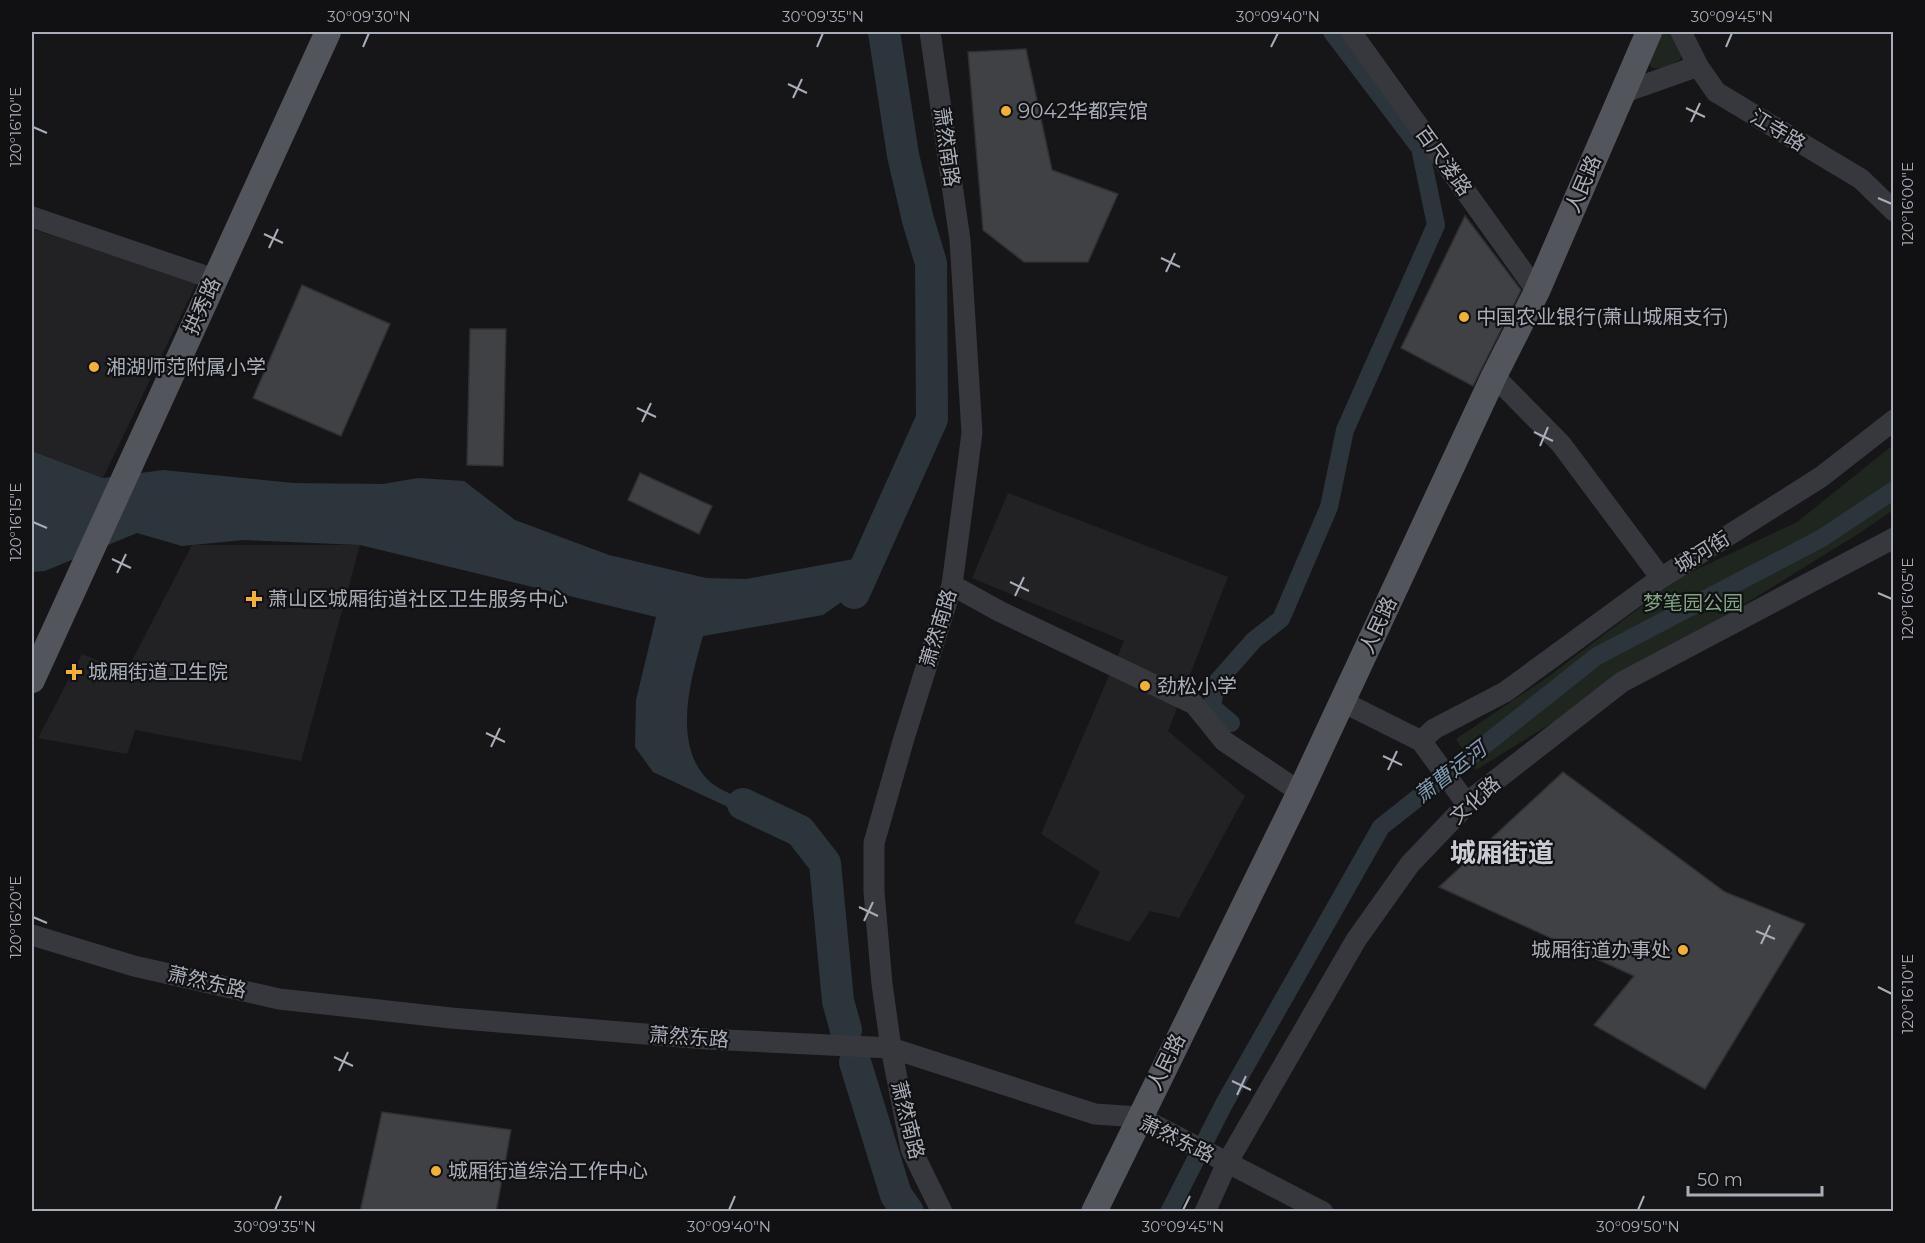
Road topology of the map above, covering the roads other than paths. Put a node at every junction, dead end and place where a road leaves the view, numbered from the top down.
1 (328, 32) edge
2 (930, 32) edge
3 (1351, 32) edge
4 (1649, 32) edge
5 (1681, 32) edge
6 (1698, 66) junction
7 (1622, 93) junction
8 (1893, 211) edge
9 (32, 217) edge
10 (214, 279) junction
11 (1536, 291) junction
12 (1494, 376) junction
13 (1893, 420) edge
14 (1893, 538) edge
15 (1661, 578) junction
16 (952, 585) junction
17 (32, 680) edge
18 (1342, 702) junction
19 (1421, 741) junction
20 (1300, 792) junction
21 (1467, 804) junction
22 (32, 935) edge
23 (891, 1048) junction
24 (1138, 1117) junction
25 (1223, 1161) junction
26 (937, 1209) edge
27 (1094, 1212) edge
28 (1205, 1212) edge
29 (1323, 1212) edge

1 - 10 main road, 拱秀路
2 - 16 street, 萧然南路
3 - 11 street, 百尺溇路
4 - 7 main road, 人民路
5 - 6 street, 江寺路
6 - 7 street
6 - 8 street, 江寺路
7 - 11 main road, 人民路
9 - 10 street
10 - 17 main road, 拱秀路
11 - 12 main road, 人民路
12 - 15 street
12 - 18 main road, 人民路
13 - 15 street, 城河街
14 - 21 street, 文化路
15 - 19 street, 城河街
16 - 20 street
16 - 23 street, 萧然南路
18 - 19 street
18 - 20 main road, 人民路
19 - 21 street
20 - 24 main road, 人民路
21 - 25 street, 文化路
22 - 23 street, 萧然东路
23 - 24 street, 萧然东路
23 - 26 street, 萧然南路
24 - 25 street, 萧然东路
24 - 27 main road, 人民路
25 - 28 street, 文化路
25 - 29 street, 萧然东路

